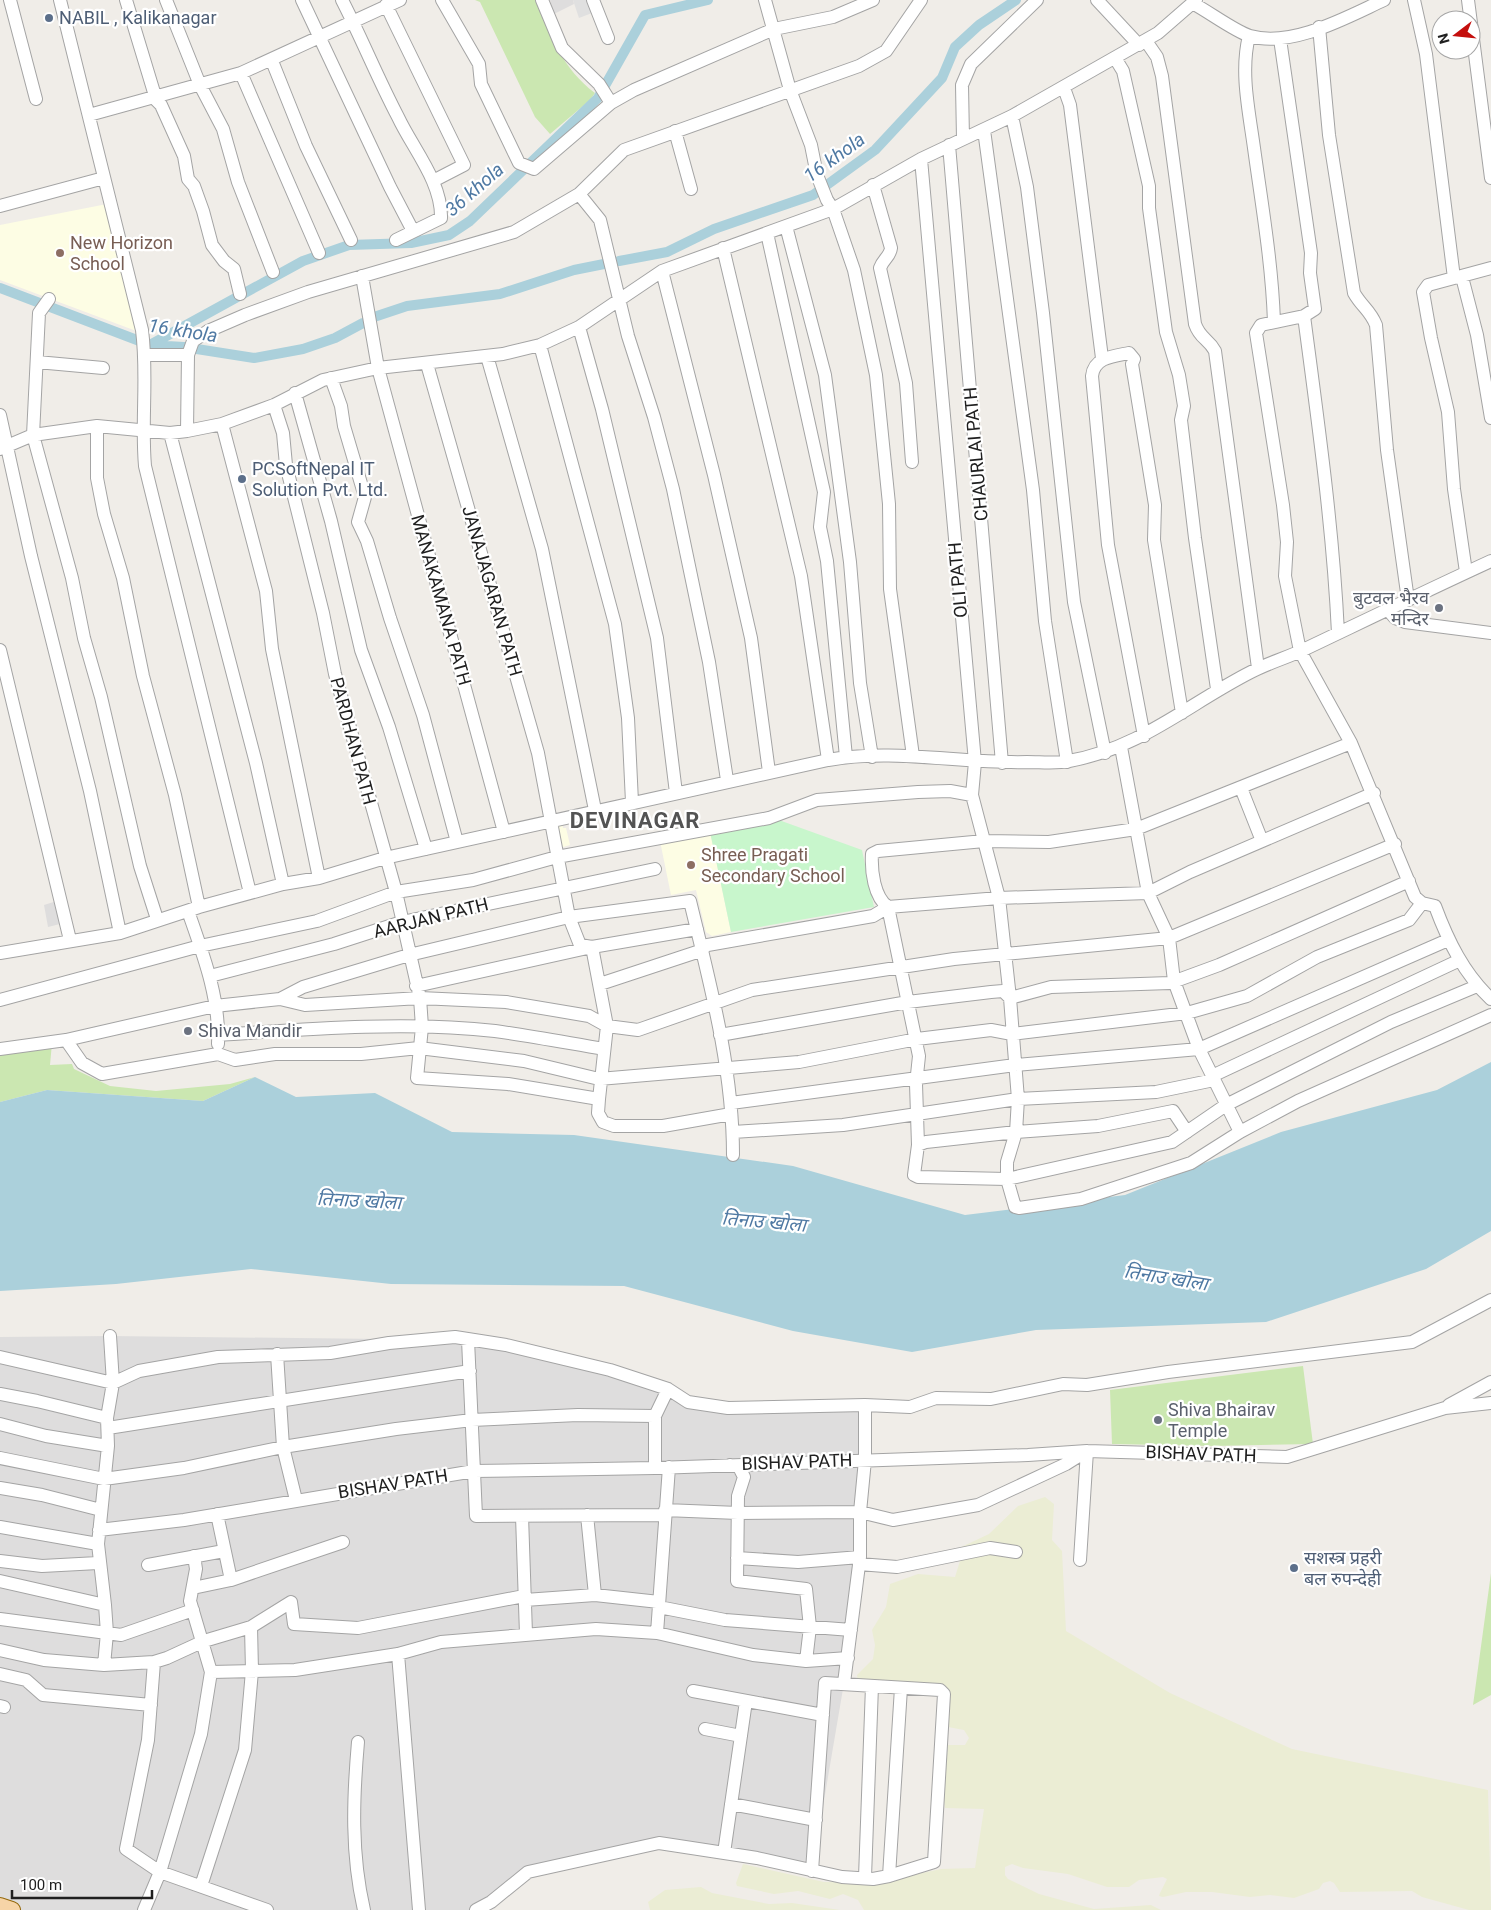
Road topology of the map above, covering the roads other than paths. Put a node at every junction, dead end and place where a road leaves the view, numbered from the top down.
1 (10, 0) edge
2 (60, 0) edge
3 (126, 0) edge
4 (166, 0) edge
5 (302, 0) edge
6 (342, 0) edge
7 (399, 0) edge
8 (442, 0) edge
9 (542, 0) edge
10 (593, 0) edge
11 (765, 0) edge
12 (873, 0) edge
13 (921, 0) edge
14 (1037, 0) edge
15 (1097, 0) edge
16 (1384, 0) edge
17 (1414, 0) edge
18 (1468, 0) edge
19 (1195, 2) edge
20 (386, 5) junction
21 (353, 21) junction
22 (1319, 27) junction
23 (774, 29) junction
24 (1249, 36) junction
25 (321, 37) junction
26 (608, 38) dead end
27 (1280, 39) junction
28 (1143, 43) junction
29 (1115, 58) junction
30 (272, 61) junction
31 (241, 73) junction
32 (200, 85) junction
33 (1064, 88) junction
34 (790, 90) junction
35 (36, 99) dead end
36 (156, 99) junction
37 (611, 103) junction
38 (89, 116) junction
39 (1012, 116) junction
40 (984, 130) junction
41 (675, 131) junction
42 (963, 139) junction
43 (949, 145) junction
44 (921, 159) junction
45 (104, 178) junction
46 (1491, 178) edge
47 (432, 181) junction
48 (873, 185) junction
49 (691, 189) dead end
50 (579, 194) junction
51 (830, 205) junction
52 (0, 206) edge
53 (786, 226) junction
54 (413, 231) junction
55 (766, 233) junction
56 (351, 240) dead end
57 (396, 240) dead end
58 (723, 248) junction
59 (319, 253) dead end
60 (1491, 268) edge
61 (662, 271) junction
62 (273, 272) dead end
63 (362, 276) junction
64 (1458, 278) junction
65 (240, 294) dead end
66 (49, 299) dead end
67 (621, 299) junction
68 (1304, 316) junction
69 (1274, 322) junction
70 (579, 327) junction
71 (540, 345) junction
72 (145, 352) junction
73 (188, 355) junction
74 (487, 356) junction
75 (1102, 358) junction
76 (37, 362) junction
77 (427, 364) junction
78 (103, 368) dead end
79 (378, 368) junction
80 (331, 378) junction
81 (295, 393) junction
82 (274, 405) junction
83 (0, 415) edge
84 (1491, 418) edge
85 (222, 424) junction
86 (97, 426) junction
87 (142, 429) junction
88 (187, 431) junction
89 (170, 434) junction
90 (33, 435) junction
91 (3, 447) edge
92 (912, 462) dead end
93 (1491, 561) edge
94 (1466, 572) junction
95 (1408, 600) junction
96 (1388, 610) junction
97 (1338, 633) junction
98 (1491, 633) edge
99 (0, 650) edge
100 (1300, 651) junction
101 (1258, 668) junction
102 (1217, 689) junction
103 (1182, 713) junction
104 (1144, 736) junction
105 (1351, 743) junction
106 (1121, 747) junction
107 (1105, 753) junction
108 (913, 756) junction
109 (846, 757) junction
110 (872, 757) junction
111 (828, 760) junction
112 (975, 762) junction
113 (1067, 762) junction
114 (1002, 763) junction
115 (769, 772) junction
116 (727, 780) junction
117 (1242, 788) junction
118 (676, 793) junction
119 (1374, 793) junction
120 (972, 795) junction
121 (632, 802) junction
122 (595, 810) junction
123 (549, 820) junction
124 (1136, 829) junction
125 (504, 832) junction
126 (1262, 841) junction
127 (457, 842) junction
128 (984, 842) junction
129 (1395, 844) junction
130 (426, 849) junction
131 (557, 857) junction
132 (385, 858) junction
133 (654, 869) dead end
134 (319, 878) junction
135 (1409, 881) junction
136 (283, 884) junction
137 (564, 889) junction
138 (396, 892) junction
139 (250, 893) junction
140 (1148, 893) junction
141 (999, 898) junction
142 (1422, 903) junction
143 (888, 907) junction
144 (194, 909) junction
145 (568, 917) junction
146 (157, 919) junction
147 (402, 922) junction
148 (697, 929) junction
149 (120, 933) junction
150 (1168, 938) junction
151 (70, 940) junction
152 (1448, 940) junction
153 (200, 946) junction
154 (592, 948) junction
155 (702, 948) junction
156 (1, 949) edge
157 (409, 955) junction
158 (1006, 956) junction
159 (1460, 960) junction
160 (900, 967) junction
161 (210, 976) junction
162 (1174, 981) junction
163 (600, 984) junction
164 (1477, 986) junction
165 (418, 992) junction
166 (1010, 998) junction
167 (280, 999) junction
168 (1491, 999) edge
169 (0, 1000) edge
170 (716, 1001) junction
171 (908, 1002) junction
172 (215, 1006) junction
173 (1187, 1013) junction
174 (1491, 1015) edge
175 (607, 1026) junction
176 (422, 1027) junction
177 (1012, 1034) junction
178 (218, 1035) junction
179 (720, 1035) junction
180 (917, 1039) junction
181 (66, 1040) junction
182 (419, 1048) junction
183 (0, 1049) edge
184 (604, 1049) junction
185 (1199, 1049) junction
186 (218, 1054) junction
187 (1015, 1065) junction
188 (725, 1067) junction
189 (600, 1078) junction
190 (918, 1078) junction
191 (1213, 1078) junction
192 (598, 1099) junction
193 (1018, 1099) junction
194 (1226, 1106) junction
195 (731, 1109) junction
196 (916, 1114) junction
197 (733, 1132) junction
198 (1016, 1132) junction
199 (1187, 1132) junction
200 (1240, 1132) junction
201 (918, 1145) junction
202 (733, 1155) dead end
203 (1007, 1179) junction
204 (1491, 1300) edge
205 (110, 1336) dead end
206 (468, 1340) junction
207 (278, 1354) junction
208 (0, 1357) edge
209 (470, 1371) junction
210 (1491, 1382) edge
211 (113, 1383) junction
212 (668, 1389) junction
213 (0, 1394) edge
214 (280, 1400) junction
215 (1491, 1403) edge
216 (865, 1405) junction
217 (1445, 1408) junction
218 (655, 1416) junction
219 (472, 1420) junction
220 (108, 1423) junction
221 (0, 1424) edge
222 (108, 1446) junction
223 (283, 1447) junction
224 (1088, 1451) junction
225 (0, 1458) edge
226 (865, 1460) junction
227 (730, 1465) junction
228 (669, 1467) junction
229 (655, 1468) junction
230 (474, 1471) junction
231 (104, 1479) junction
232 (0, 1488) edge
233 (296, 1500) junction
234 (101, 1510) junction
235 (665, 1512) junction
236 (860, 1512) junction
237 (738, 1513) junction
238 (217, 1514) junction
239 (587, 1515) junction
240 (522, 1516) junction
241 (0, 1527) edge
242 (99, 1530) junction
243 (343, 1542) dead end
244 (98, 1544) junction
245 (224, 1551) junction
246 (1016, 1552) dead end
247 (194, 1556) junction
248 (737, 1558) junction
249 (860, 1560) junction
250 (1080, 1560) dead end
251 (0, 1561) edge
252 (98, 1563) junction
253 (148, 1565) dead end
254 (230, 1580) junction
255 (0, 1581) edge
256 (192, 1588) junction
257 (595, 1595) junction
258 (524, 1598) junction
259 (659, 1604) junction
260 (106, 1605) junction
261 (193, 1610) junction
262 (0, 1619) edge
263 (251, 1626) junction
264 (810, 1627) junction
265 (851, 1630) junction
266 (107, 1633) junction
267 (657, 1633) junction
268 (526, 1634) junction
269 (204, 1641) junction
270 (0, 1650) edge
271 (398, 1654) junction
272 (848, 1658) junction
273 (806, 1661) junction
274 (154, 1662) junction
275 (104, 1665) junction
276 (252, 1671) junction
277 (211, 1672) junction
278 (0, 1674) edge
279 (844, 1684) junction
280 (872, 1686) junction
281 (901, 1688) junction
282 (693, 1690) dead end
283 (746, 1700) junction
284 (151, 1705) junction
285 (823, 1715) junction
286 (705, 1729) dead end
287 (741, 1736) junction
288 (358, 1742) dead end
289 (731, 1804) junction
290 (816, 1820) junction
291 (724, 1853) junction
292 (812, 1871) junction
293 (160, 1872) junction
294 (889, 1876) junction
295 (865, 1877) junction
296 (201, 1886) junction
297 (0, 1906) edge
298 (12, 1910) edge
299 (144, 1910) edge
300 (267, 1910) edge
301 (364, 1910) edge
302 (419, 1910) edge
303 (476, 1910) edge

1 - 35 street
2 - 38 street
3 - 36 street
4 - 32 street
5 - 25 street
6 - 21 street
7 - 20 street
8 - 37 street
9 - 37 street
10 - 26 street
11 - 23 street
12 - 23 street
13 - 34 street
14 - 42 street
15 - 28 street
16 - 22 street
17 - 64 street
18 - 46 street
19 - 24 street
19 - 28 street
20 - 21 street
20 - 47 street
21 - 25 street
21 - 47 street
22 - 27 street
22 - 95 street
23 - 34 street
23 - 37 street
24 - 27 street
24 - 69 street
25 - 30 street
25 - 54 street
27 - 68 street
28 - 29 street
28 - 101 street
29 - 33 street
29 - 102 street
30 - 31 street
30 - 56 street
31 - 32 street
31 - 59 street
32 - 36 street
32 - 62 street
33 - 39 street
33 - 75 street
34 - 41 street
34 - 51 street
36 - 38 street
36 - 65 street
38 - 45 street
39 - 40 street
39 - 107 street
40 - 42 street
40 - 113 street
41 - 49 street
41 - 50 street
42 - 43 street
43 - 44 street
43 - 114 street, CHAURLAI PATH
44 - 48 street
44 - 112 street, OLI PATH
45 - 52 street
45 - 72 street
47 - 54 street
48 - 51 street
48 - 92 street
50 - 63 street
50 - 67 street
51 - 53 street
51 - 108 street
53 - 55 street
53 - 110 street
54 - 57 street
55 - 58 street
55 - 109 street
58 - 61 street
58 - 111 street
60 - 64 street
61 - 67 street
61 - 115 street
63 - 73 street
63 - 79 street, MANAKAMANA PATH
64 - 84 street
64 - 94 street
66 - 76 street
67 - 70 street
67 - 116 street
68 - 69 street
68 - 97 street
69 - 100 street
70 - 71 street
70 - 118 street
71 - 74 street
71 - 121 street
72 - 73 street
72 - 87 street
73 - 88 street
74 - 77 street
74 - 122 street
75 - 103 street
75 - 104 street
76 - 78 street
76 - 90 street
77 - 79 street
77 - 123 street, JANAJAGARAN PATH
79 - 80 street
79 - 125 street, MANAKAMANA PATH
80 - 81 street
80 - 127 street
81 - 82 street
81 - 130 street
82 - 85 street
82 - 132 street, PARDHAN PATH
83 - 91 street
85 - 88 street
85 - 134 street
86 - 87 street
86 - 90 street
86 - 144 street
87 - 89 street
87 - 139 street
88 - 89 street
89 - 136 street
90 - 91 street
90 - 146 street
91 - 149 street
93 - 94 street
94 - 95 street
95 - 96 street
96 - 97 street
96 - 98 street
97 - 100 street
99 - 151 street
100 - 101 street
100 - 105 street
101 - 102 street
102 - 103 street
103 - 104 street
104 - 106 street
105 - 117 street
105 - 119 street
106 - 107 street
106 - 124 street
107 - 113 street
108 - 110 street
108 - 112 street
109 - 110 street
109 - 111 street
111 - 115 street
112 - 114 street
112 - 120 street, OLI PATH
113 - 114 street
115 - 116 street
116 - 118 street
117 - 124 street
117 - 126 street
118 - 121 street
119 - 126 street
119 - 129 street
120 - 128 street, OLI PATH
120 - 131 street
121 - 122 street
122 - 123 street
123 - 125 street
123 - 131 street, JANAJAGARAN PATH
124 - 128 street
124 - 140 street
125 - 127 street
126 - 140 street
127 - 130 street
128 - 141 street, OLI PATH
128 - 143 street
129 - 135 street
129 - 150 street
130 - 132 street
131 - 137 street, JANAJAGARAN PATH
131 - 138 street
132 - 134 street
132 - 138 street, PARDHAN PATH
133 - 137 street, AARJAN PATH
134 - 136 street
135 - 142 street
135 - 162 street
136 - 139 street
137 - 145 street, JANAJAGARAN PATH
137 - 147 street, AARJAN PATH
138 - 147 street, PARDHAN PATH
138 - 153 street
139 - 144 street
140 - 141 street
140 - 150 street
141 - 143 street
141 - 158 street, OLI PATH
142 - 152 street
142 - 173 street
143 - 155 street
143 - 160 street
144 - 146 street
144 - 153 street
145 - 148 street
145 - 154 street, JANAJAGARAN PATH
145 - 157 street
146 - 149 street
147 - 157 street, PARDHAN PATH
147 - 161 street, AARJAN PATH
148 - 154 street
148 - 155 street
149 - 151 street
150 - 158 street
150 - 162 street
151 - 156 street
152 - 159 street
152 - 185 street
153 - 161 street
153 - 169 street
154 - 163 street
154 - 165 street
155 - 163 street
155 - 170 street
157 - 165 street, PARDHAN PATH
157 - 167 street
158 - 160 street
158 - 166 street, OLI PATH
159 - 164 street
159 - 191 street
160 - 170 street
160 - 171 street
161 - 172 street
162 - 166 street
162 - 173 street
163 - 175 street
164 - 168 street
164 - 194 street
165 - 167 street
165 - 175 street
165 - 176 street, PARDHAN PATH
166 - 171 street
166 - 177 street, OLI PATH
167 - 172 street
170 - 175 street
170 - 179 street
171 - 179 street
171 - 180 street
172 - 178 street
172 - 181 street
173 - 177 street
173 - 185 street
174 - 200 street
175 - 184 street
176 - 178 street
176 - 182 street, PARDHAN PATH
176 - 184 street
177 - 180 street
177 - 187 street, OLI PATH
178 - 186 street
179 - 188 street
180 - 188 street
180 - 190 street
181 - 183 street
181 - 186 street
182 - 186 street
182 - 189 street
182 - 192 street, PARDHAN PATH
184 - 189 street
185 - 187 street
185 - 191 street
187 - 190 street
187 - 193 street, OLI PATH
188 - 189 street
188 - 195 street
189 - 192 street
190 - 195 street
190 - 196 street
191 - 193 street
191 - 194 street
192 - 195 street
193 - 196 street
193 - 198 street, OLI PATH
194 - 199 street
194 - 200 street
195 - 197 street
196 - 197 street
196 - 201 street
197 - 202 street
198 - 199 street
198 - 201 street
198 - 203 street, OLI PATH
199 - 203 street
200 - 203 street
201 - 203 street
204 - 216 street
205 - 211 street
206 - 207 street
206 - 209 street
206 - 212 street
207 - 211 street
207 - 214 street
208 - 211 street
209 - 214 street
209 - 219 street
210 - 217 street
211 - 220 street
212 - 216 street
212 - 218 street
213 - 220 street
214 - 220 street
214 - 223 street
215 - 217 street, BISHAV PATH
216 - 226 street
217 - 224 street, BISHAV PATH
218 - 219 street
218 - 229 street
219 - 223 street
219 - 230 street
220 - 222 street
221 - 222 street
222 - 231 street
223 - 231 street
223 - 233 street
224 - 226 street, BISHAV PATH
224 - 236 street
224 - 250 street
225 - 231 street
226 - 227 street, BISHAV PATH
226 - 236 street
227 - 228 street, BISHAV PATH
227 - 237 street
228 - 229 street, BISHAV PATH
228 - 235 street
229 - 230 street, BISHAV PATH
230 - 233 street, BISHAV PATH
230 - 240 street
231 - 234 street
232 - 234 street
233 - 238 street, BISHAV PATH
234 - 242 street
235 - 237 street
235 - 239 street
235 - 259 street
236 - 237 street
236 - 249 street
237 - 248 street
238 - 242 street, BISHAV PATH
238 - 245 street
239 - 240 street
239 - 257 street
240 - 258 street
241 - 244 street
242 - 244 street
243 - 254 street
244 - 252 street
245 - 247 street
245 - 254 street
246 - 249 street
247 - 253 street
247 - 256 street
248 - 249 street
248 - 264 street
249 - 265 street
251 - 252 street
252 - 260 street
254 - 256 street
255 - 260 street
256 - 261 street
257 - 258 street
257 - 259 street
258 - 263 street
258 - 268 street
259 - 264 street
259 - 267 street
260 - 266 street
261 - 266 street
261 - 269 street
262 - 266 street
263 - 269 street
263 - 276 street
264 - 265 street
264 - 273 street
265 - 272 street
266 - 275 street
267 - 268 street
267 - 273 street
268 - 271 street
269 - 274 street
269 - 277 street
270 - 275 street
271 - 276 street
271 - 302 street
272 - 273 street
272 - 279 street
274 - 275 street
274 - 284 street
276 - 277 street
276 - 296 street
277 - 293 street
278 - 284 street
279 - 280 street
279 - 285 street
280 - 281 street
280 - 295 street
281 - 294 street
281 - 294 street
282 - 283 street
283 - 285 street
283 - 287 street
284 - 293 street
285 - 290 street
286 - 287 street
287 - 289 street
288 - 301 street
289 - 290 street
289 - 291 street
290 - 292 street
291 - 292 street
291 - 303 street
292 - 295 street
293 - 296 street
293 - 299 street
294 - 295 street
296 - 300 street
297 - 298 main road

